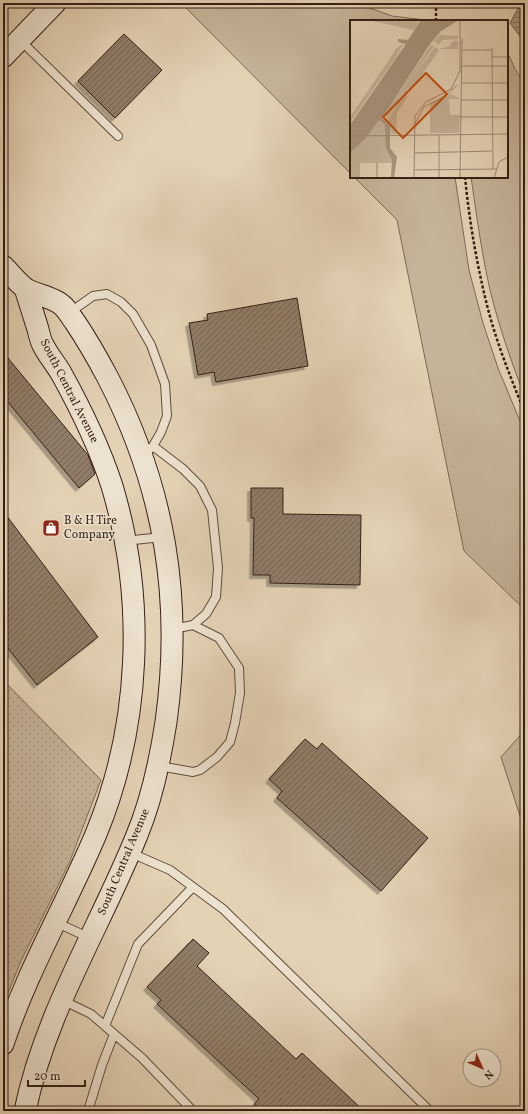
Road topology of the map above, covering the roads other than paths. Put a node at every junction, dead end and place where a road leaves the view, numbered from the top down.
1 (56, 3) edge
2 (20, 39) junction
3 (3, 57) edge
4 (118, 136) dead end
5 (3, 266) edge
6 (25, 288) junction
7 (68, 313) junction
8 (148, 451) junction
9 (163, 537) junction
10 (124, 541) junction
11 (193, 624) junction
12 (173, 629) junction
13 (159, 766) junction
14 (130, 852) junction
15 (193, 887) junction
16 (55, 922) junction
17 (90, 939) junction
18 (62, 1000) junction
19 (105, 1026) junction
20 (114, 1034) junction
21 (3, 1044) edge
22 (25, 1111) edge
23 (88, 1111) edge
24 (192, 1111) edge
25 (430, 1111) edge

1 - 2 main road
2 - 3 main road
2 - 4 lane
5 - 6 main road, South Central Avenue
6 - 7 main road, South Central Avenue
6 - 10 main road, South Central Avenue
7 - 8 main road, South Central Avenue
7 - 8 lane
8 - 9 main road, South Central Avenue
8 - 11 lane
9 - 10 lane
9 - 12 main road, South Central Avenue
10 - 16 main road, South Central Avenue
11 - 12 lane
11 - 13 lane
12 - 13 main road, South Central Avenue
13 - 14 main road, South Central Avenue
14 - 15 lane
14 - 17 main road, South Central Avenue
15 - 19 lane
15 - 25 lane
16 - 17 lane
16 - 21 main road, South Central Avenue
17 - 18 main road, South Central Avenue
18 - 19 lane
18 - 22 main road, South Central Avenue
19 - 20 lane
20 - 23 lane
20 - 24 lane

